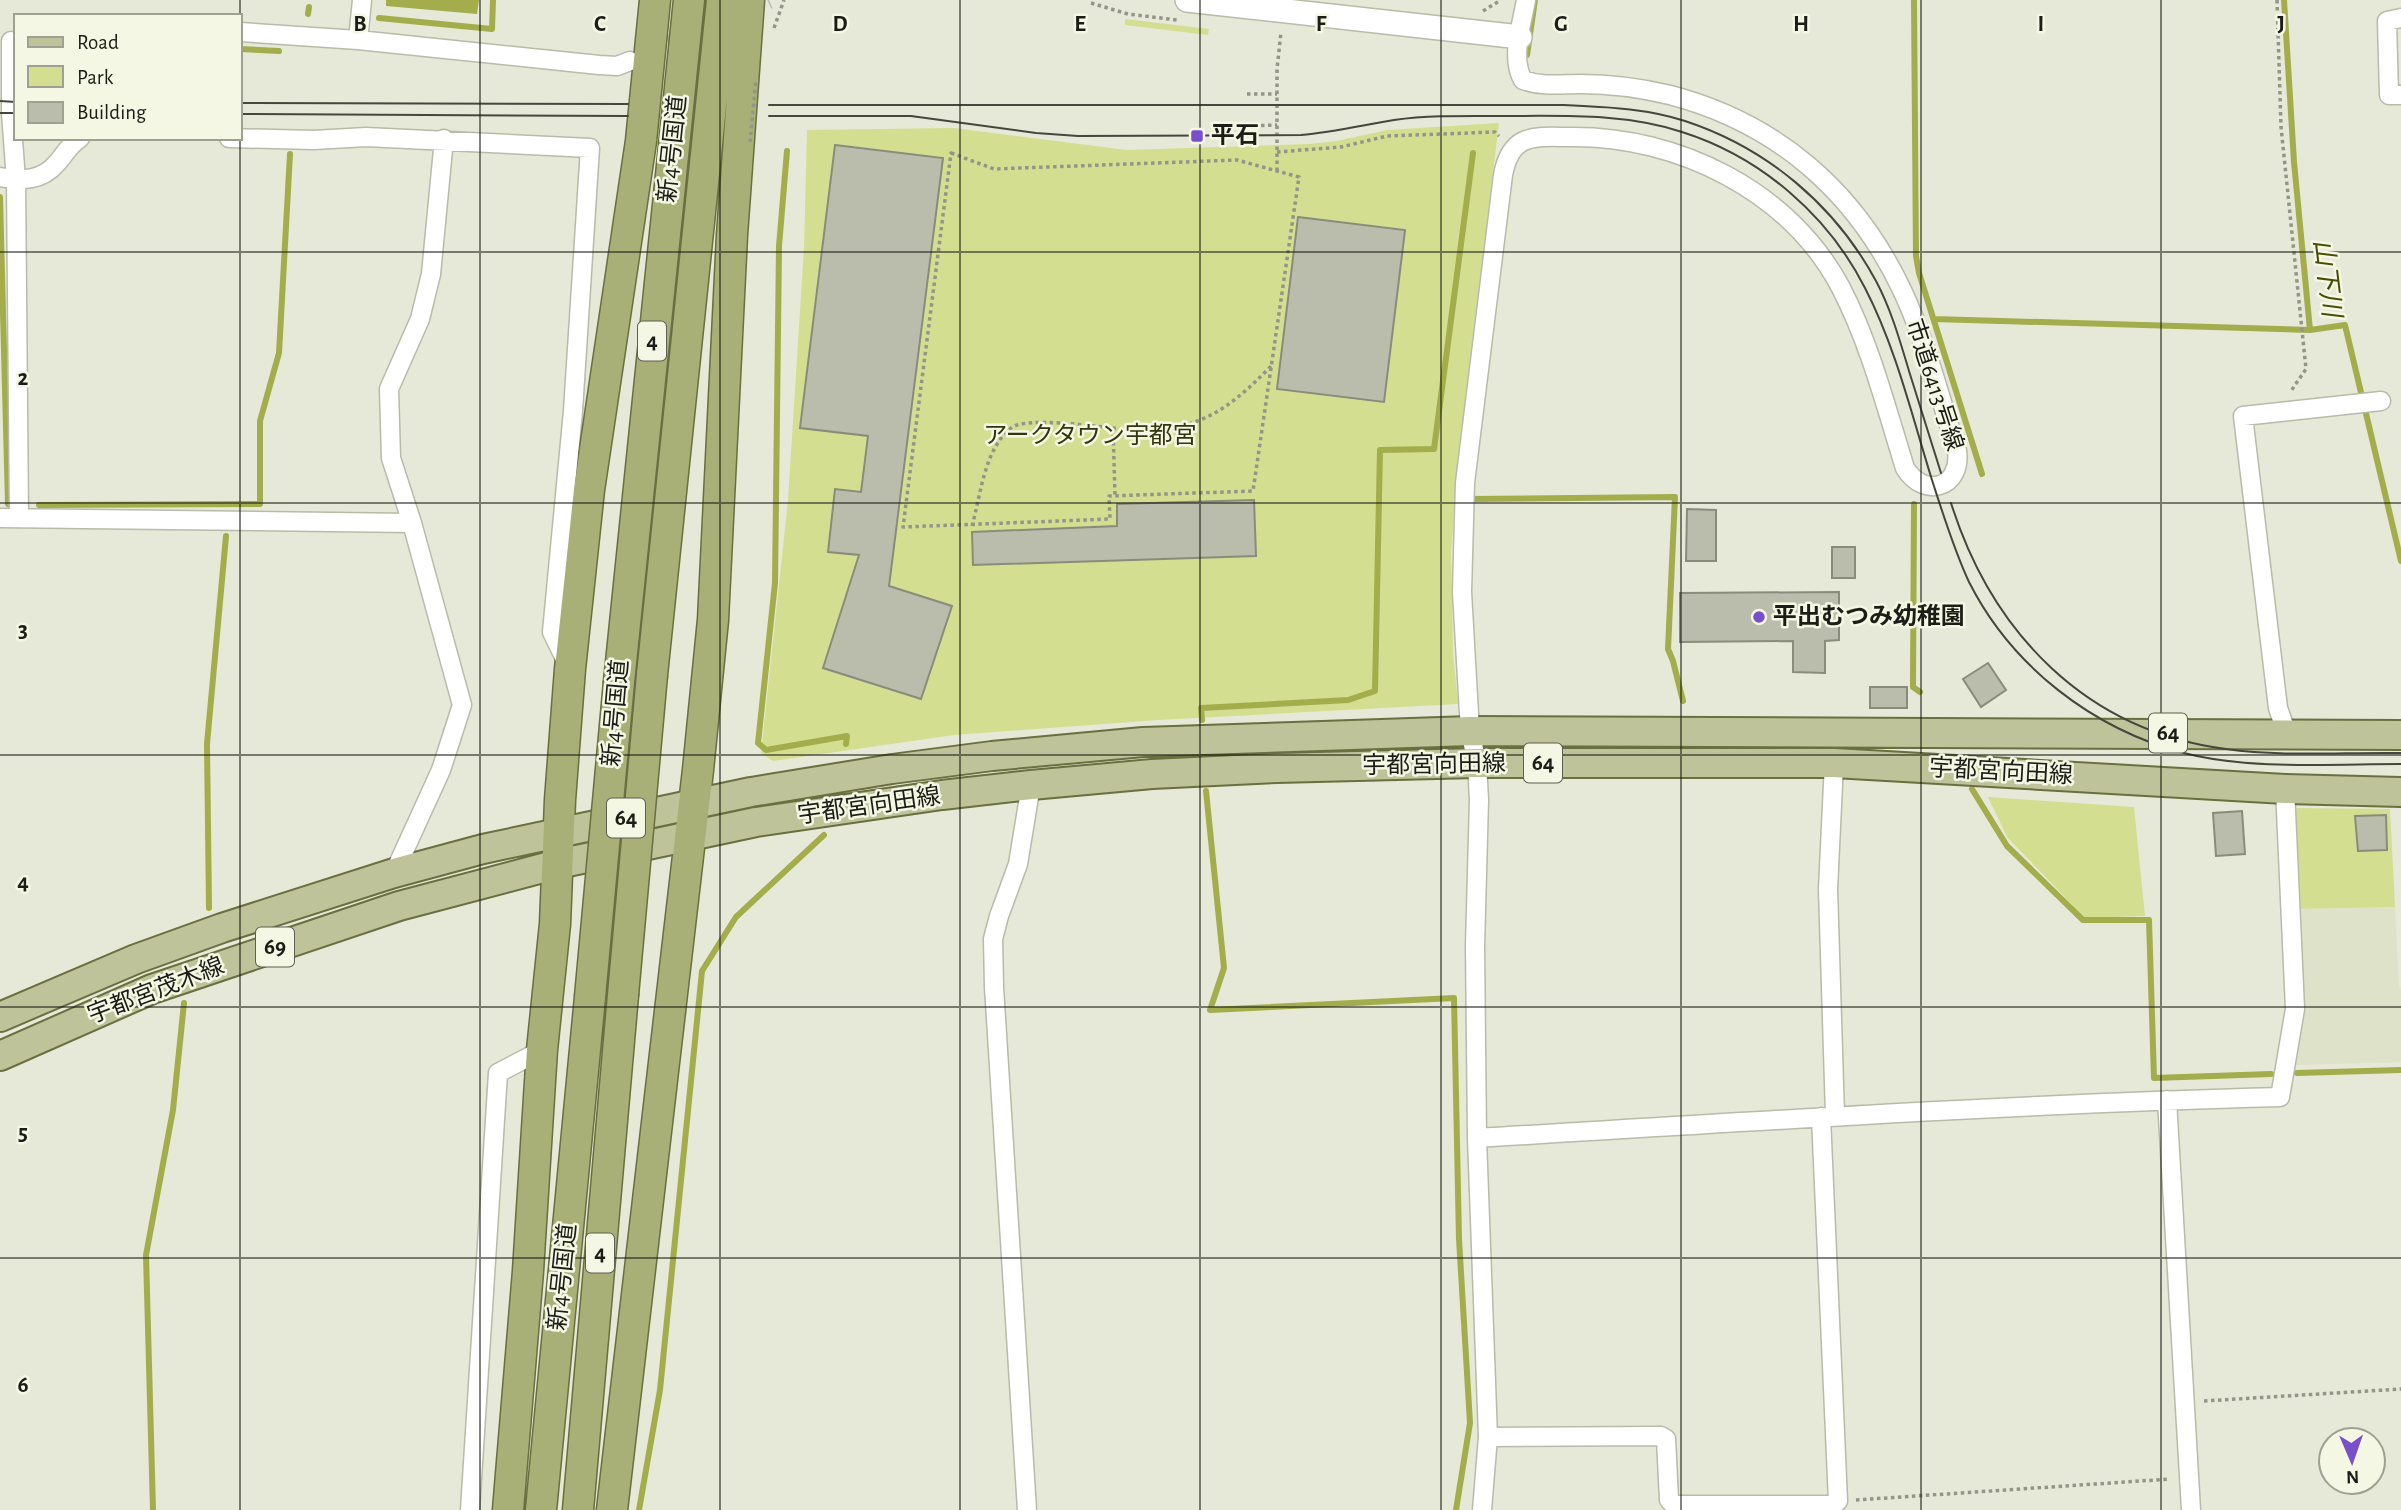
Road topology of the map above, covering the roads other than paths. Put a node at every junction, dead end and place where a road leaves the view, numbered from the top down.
1 (362, 0) edge
2 (655, 0) edge
3 (689, 0) edge
4 (722, 0) edge
5 (749, 0) edge
6 (1187, 0) edge
7 (1526, 0) edge
8 (2401, 18) edge
9 (242, 32) edge
10 (1520, 37) junction
11 (358, 40) junction
12 (9, 41) edge
13 (630, 61) tunnel mouth
14 (2401, 95) edge
15 (242, 138) edge
16 (444, 139) junction
17 (76, 140) edge
18 (8, 178) edge
19 (2379, 402) dead end
20 (0, 518) edge
21 (19, 518) junction
22 (412, 523) junction
23 (570, 669) junction
24 (1470, 731) junction
25 (2287, 734) junction
26 (2401, 734) edge
27 (1477, 763) junction
28 (1834, 763) junction
29 (1031, 785) junction
30 (2285, 789) junction
31 (2401, 792) edge
32 (694, 804) junction
33 (559, 831) junction
34 (690, 836) junction
35 (558, 864) junction
36 (394, 873) junction
37 (0, 1017) edge
38 (542, 1050) junction
39 (0, 1056) edge
40 (2167, 1100) junction
41 (1828, 1117) junction
42 (1477, 1138) junction
43 (1488, 1437) junction
44 (470, 1510) edge
45 (509, 1510) edge
46 (541, 1510) edge
47 (578, 1510) edge
48 (612, 1510) edge
49 (1027, 1510) edge
50 (1482, 1510) edge
51 (2191, 1510) edge

1 - 11 street
2 - 23 highway
3 - 46 highway, 新4号国道 / 4, bridge
4 - 47 highway, 新4号国道 / 4, bridge
5 - 32 highway
6 - 10 street
7 - 10 street
8 - 14 street
9 - 11 street
10 - 24 street, 市道6413号線
11 - 13 street
12 - 18 street
15 - 16 street
16 - 22 street
16 - 23 street
17 - 18 street
18 - 21 street
19 - 25 street
20 - 21 street
21 - 22 street
22 - 36 street
23 - 33 highway
24 - 25 main road, 宇都宮向田線 / 64
24 - 27 street
24 - 32 main road, 宇都宮向田線 / 64
25 - 26 main road, 宇都宮向田線 / 64
27 - 28 main road, 宇都宮向田線 / 64
27 - 29 main road, 宇都宮向田線 / 64
27 - 42 street
28 - 30 main road, 宇都宮向田線 / 64
28 - 41 street
29 - 34 main road, 宇都宮向田線 / 64
29 - 49 street
30 - 31 main road, 宇都宮向田線 / 64
30 - 40 street
32 - 33 main road, 宇都宮向田線 / 64
32 - 34 highway
33 - 35 highway
33 - 36 main road, 宇都宮茂木線 / 69
34 - 35 main road, 宇都宮向田線 / 64
34 - 48 highway
35 - 38 highway
35 - 39 main road, 宇都宮茂木線 / 69
36 - 37 main road, 宇都宮茂木線 / 69
38 - 44 street
38 - 45 highway
40 - 41 street
40 - 51 street
41 - 42 street
41 - 43 street
42 - 43 street
43 - 50 street

